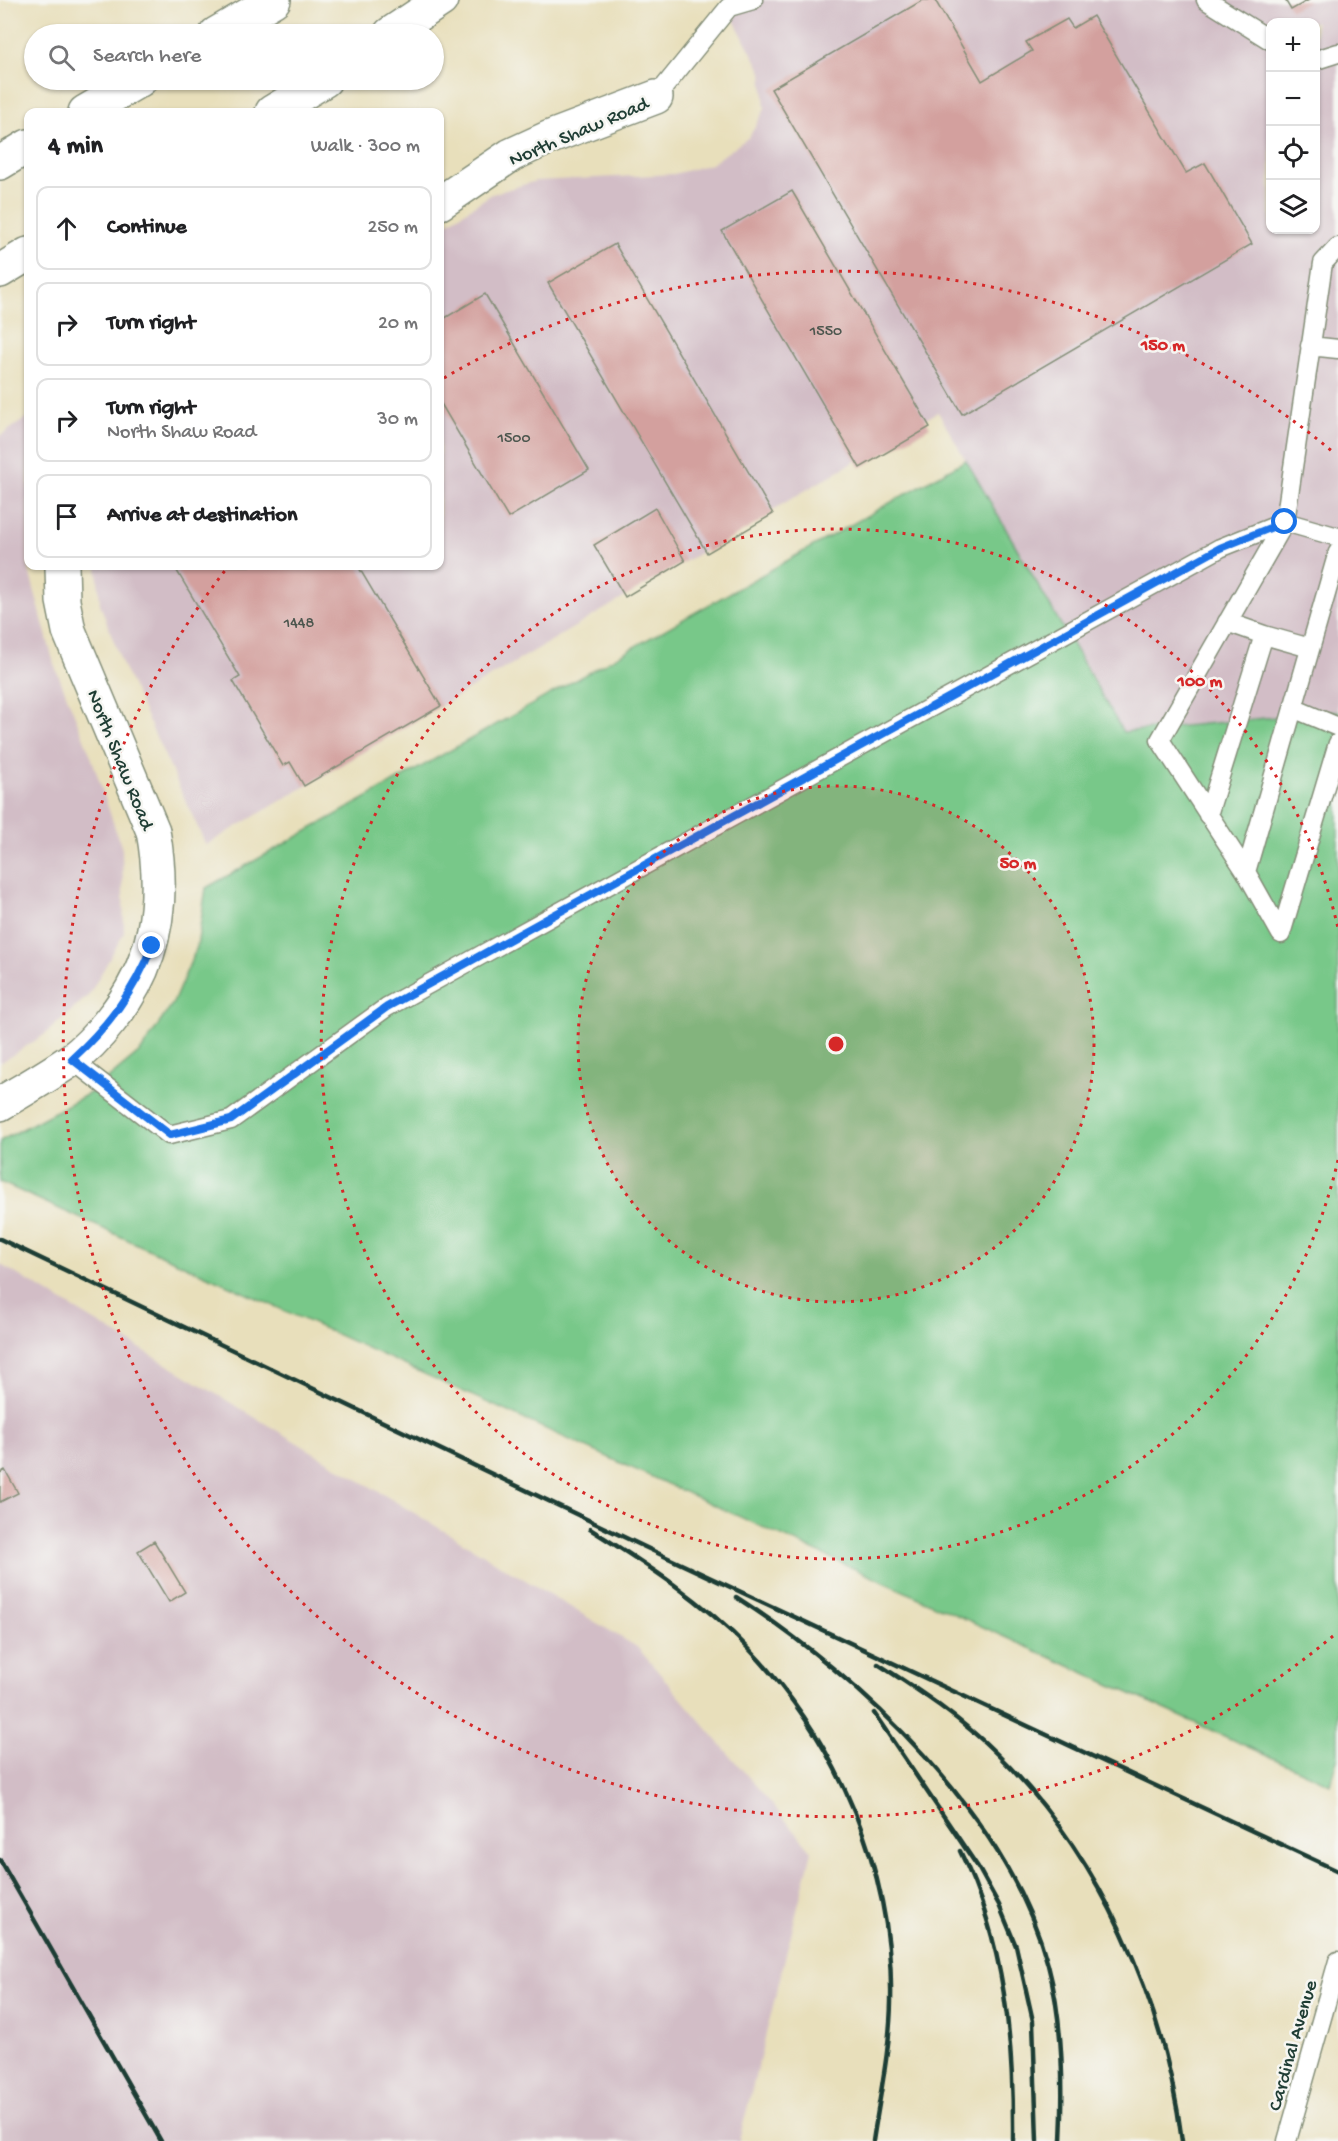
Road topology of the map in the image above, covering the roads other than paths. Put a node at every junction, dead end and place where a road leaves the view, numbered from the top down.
1 (274, 0) edge
2 (441, 0) edge
3 (753, 0) edge
4 (1206, 0) edge
5 (233, 24) edge
6 (405, 24) edge
7 (1266, 38) edge
8 (1338, 53) edge
9 (1320, 59) edge
10 (123, 90) edge
11 (308, 90) edge
12 (656, 97) joint
13 (92, 108) edge
14 (278, 108) edge
15 (24, 148) edge
16 (0, 163) edge
17 (444, 200) edge
18 (1338, 247) edge
19 (24, 256) edge
20 (0, 271) edge
21 (1310, 346) junction
22 (1338, 349) edge
23 (1285, 522) junction
24 (1338, 537) edge
25 (1338, 552) edge
26 (62, 570) edge
27 (1227, 622) junction
28 (1264, 636) junction
29 (1310, 648) junction
30 (1293, 708) junction
31 (1338, 727) edge
32 (1338, 743) edge
33 (1208, 815) junction
34 (1246, 872) junction
35 (72, 1059) junction
36 (0, 1104) edge
37 (1338, 1961) edge
38 (1287, 2141) edge

1 - 5 main road
2 - 6 main road
3 - 12 lane
4 - 7 lane
8 - 9 lane
10 - 13 main road
11 - 14 main road
12 - 17 main road, North Shaw Road
15 - 16 main road
18 - 21 lane
19 - 20 main road
21 - 22 lane
21 - 23 lane
23 - 24 lane
23 - 27 lane
23 - 35 lane
25 - 29 lane
26 - 35 main road, North Shaw Road
27 - 28 lane
27 - 33 lane
28 - 29 lane
28 - 33 lane
29 - 30 lane
30 - 31 lane
30 - 34 lane
32 - 34 lane
33 - 34 lane
35 - 36 main road, North Shaw Road
37 - 38 lane, Cardinal Avenue

